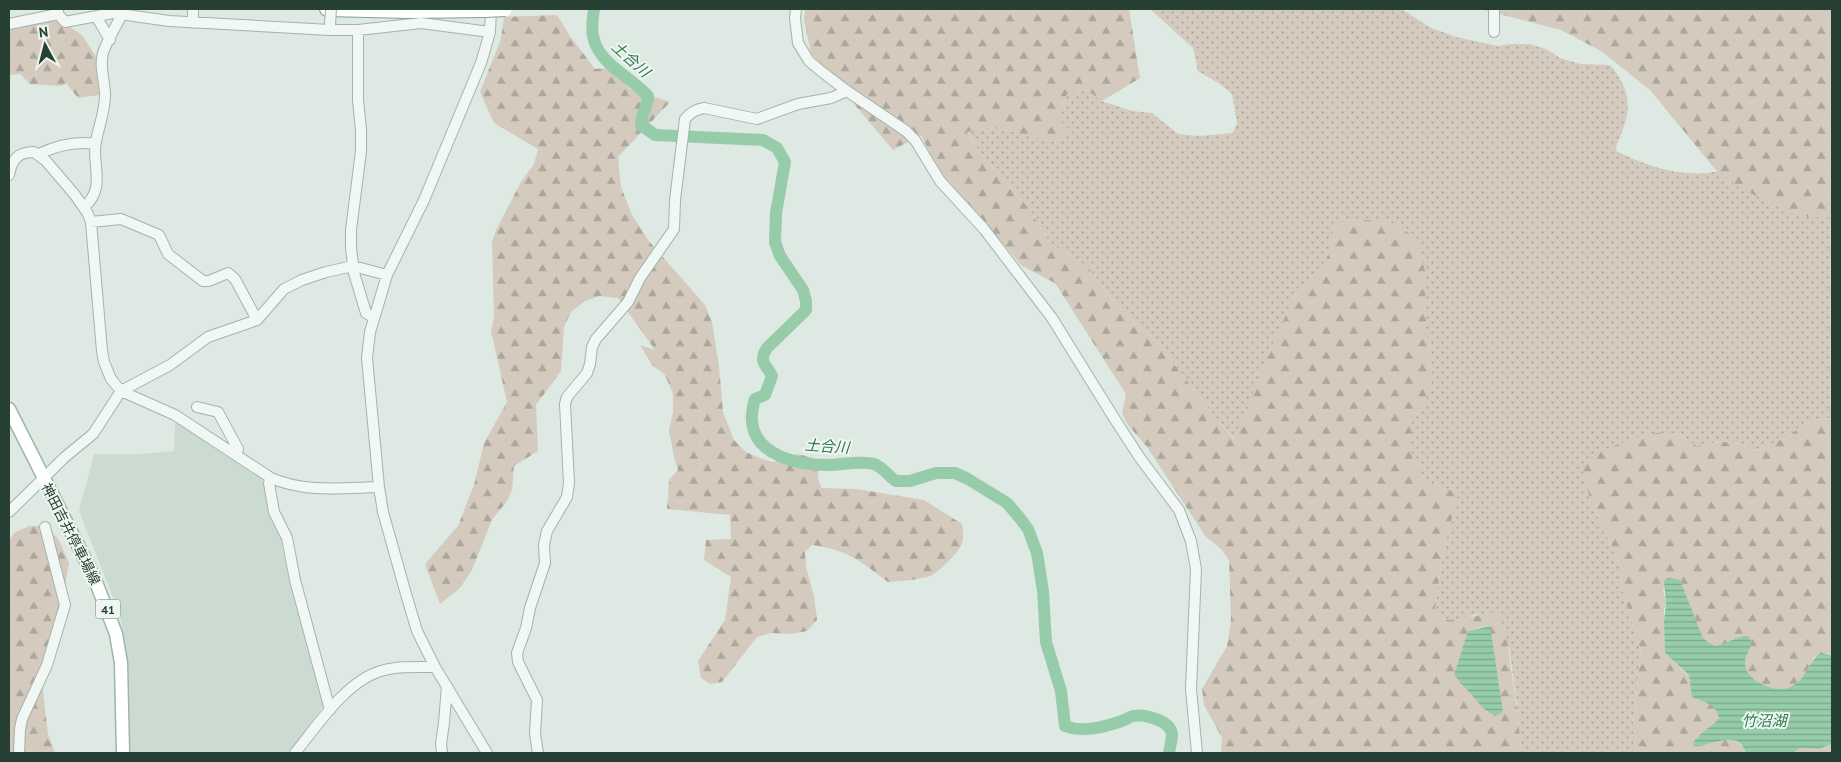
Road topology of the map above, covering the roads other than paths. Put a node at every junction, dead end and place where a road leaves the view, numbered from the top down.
1 (329, 9) edge
2 (488, 9) edge
3 (505, 9) edge
4 (796, 9) edge
5 (1494, 9) edge
6 (58, 11) edge
7 (122, 14) junction
8 (96, 16) junction
9 (193, 17) edge
10 (9, 24) edge
11 (330, 28) junction
12 (358, 30) junction
13 (490, 32) junction
14 (1494, 32) dead end
15 (110, 40) junction
16 (847, 91) junction
17 (95, 144) junction
18 (39, 154) junction
19 (9, 175) edge
20 (84, 207) junction
21 (91, 222) junction
22 (353, 266) junction
23 (387, 275) junction
24 (374, 318) junction
25 (257, 320) junction
26 (120, 390) junction
27 (197, 407) dead end
28 (9, 409) edge
29 (236, 454) junction
30 (43, 478) junction
31 (271, 478) junction
32 (378, 487) junction
33 (9, 512) edge
34 (45, 527) dead end
35 (435, 667) junction
36 (447, 686) junction
37 (330, 710) junction
38 (19, 753) edge
39 (123, 753) edge
40 (295, 753) edge
41 (442, 753) edge
42 (487, 753) edge
43 (538, 753) edge
44 (1197, 753) edge

1 - 2 highway
1 - 11 street, bridge
2 - 3 highway, bridge
2 - 13 street
4 - 16 street
5 - 14 street
6 - 8 street
6 - 10 street
7 - 8 street
7 - 9 street
7 - 15 street
8 - 15 street
9 - 11 street
11 - 12 street
12 - 13 street
12 - 22 street
13 - 23 street
15 - 17 street
16 - 43 street
16 - 44 street
17 - 18 street
17 - 20 street
18 - 19 street
18 - 20 street
20 - 21 street
21 - 25 street
21 - 26 street
22 - 23 street
22 - 24 street
22 - 25 street
23 - 24 street
24 - 32 street
25 - 26 street
26 - 29 street
26 - 30 street
27 - 29 street
28 - 30 main road, 神田吉井停車場線 / 41
29 - 31 street
30 - 33 street
30 - 39 main road, 神田吉井停車場線 / 41
31 - 32 street
31 - 37 street
32 - 35 street
34 - 38 street
35 - 36 street
35 - 37 street
36 - 41 street
36 - 42 street
37 - 40 street

